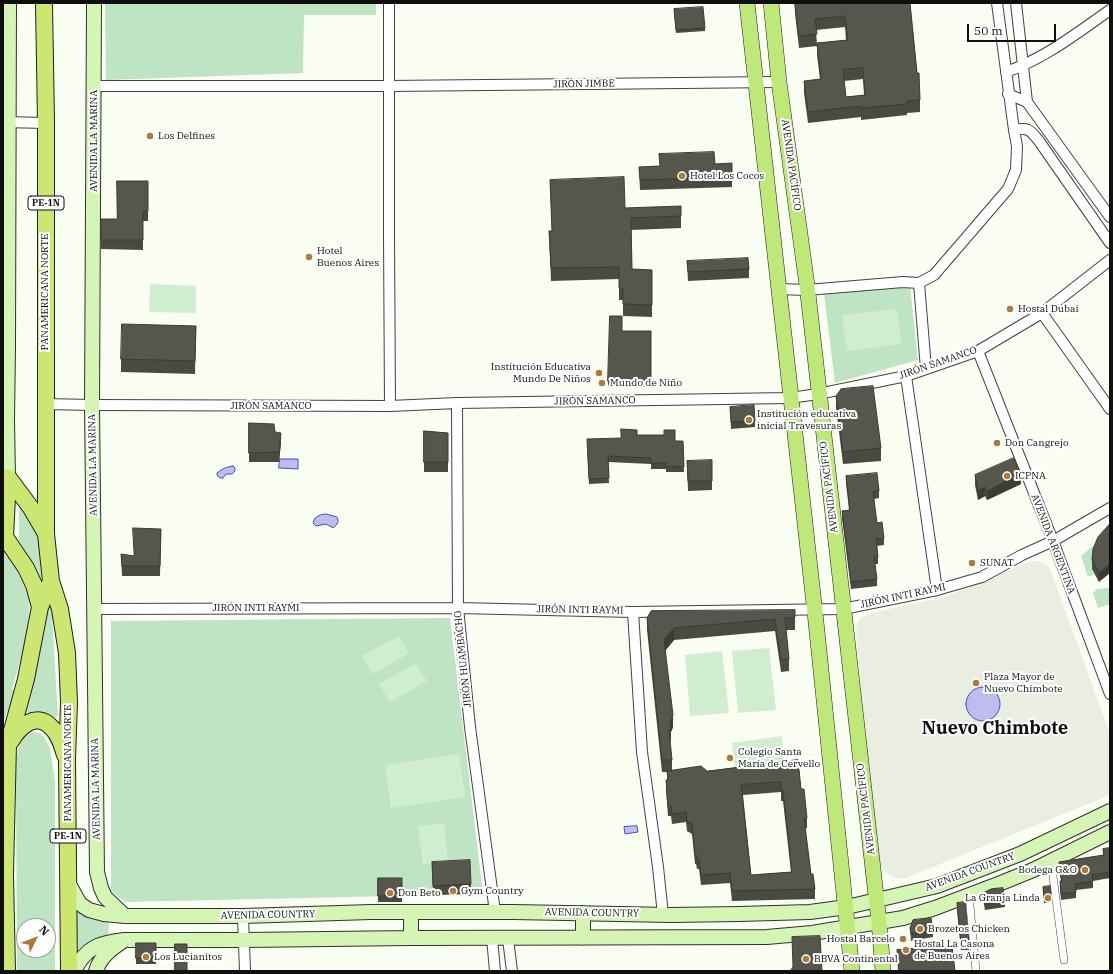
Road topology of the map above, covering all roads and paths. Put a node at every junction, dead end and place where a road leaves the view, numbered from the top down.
1 (9, 3) edge
2 (44, 3) edge
3 (94, 3) edge
4 (390, 3) edge
5 (746, 3) edge
6 (771, 3) edge
7 (997, 3) edge
8 (1016, 3) edge
9 (1110, 10) edge
10 (1023, 66) junction
11 (1006, 72) junction
12 (780, 82) junction
13 (755, 83) junction
14 (94, 86) junction
15 (389, 86) junction
16 (1008, 94) junction
17 (1027, 102) junction
18 (6, 122) edge
19 (46, 123) junction
20 (1014, 130) junction
21 (1110, 216) edge
22 (1110, 242) edge
23 (1110, 260) edge
24 (919, 283) junction
25 (778, 289) junction
26 (807, 290) junction
27 (1042, 313) junction
28 (6, 344) edge
29 (978, 351) junction
30 (926, 369) junction
31 (906, 376) junction
32 (818, 394) junction
33 (790, 398) junction
34 (457, 403) junction
35 (45, 404) junction
36 (92, 406) junction
37 (390, 406) junction
38 (1110, 408) edge
39 (5, 421) edge
40 (6, 475) edge
41 (1110, 508) edge
42 (46, 534) junction
43 (4, 536) edge
44 (1053, 541) junction
45 (51, 581) junction
46 (938, 590) junction
47 (40, 607) junction
48 (458, 608) junction
49 (94, 609) junction
50 (843, 609) junction
51 (814, 610) junction
52 (633, 612) junction
53 (1110, 694) edge
54 (8, 745) junction
55 (67, 760) junction
56 (1110, 811) edge
57 (1110, 832) edge
58 (1092, 840) junction
59 (1110, 840) edge
60 (1051, 861) junction
61 (4, 875) edge
62 (69, 884) junction
63 (969, 895) junction
64 (877, 901) junction
65 (847, 907) junction
66 (411, 912) junction
67 (495, 912) junction
68 (583, 913) junction
69 (183, 915) junction
70 (663, 915) junction
71 (126, 916) junction
72 (243, 916) junction
73 (879, 922) junction
74 (849, 927) junction
75 (411, 938) junction
76 (492, 938) junction
77 (508, 938) junction
78 (583, 938) junction
79 (124, 940) junction
80 (180, 940) junction
81 (244, 940) junction
82 (1064, 960) dead end
83 (5, 968) edge
84 (69, 971) edge
85 (74, 971) edge
86 (96, 971) edge
87 (245, 971) edge
88 (496, 971) edge
89 (512, 971) edge
90 (852, 971) edge
91 (883, 971) edge
92 (976, 971) edge

1 - 18 main road
2 - 19 highway, PANAMERICANA NORTE / PE-1N
3 - 14 main road, AVENIDA LA MARINA
4 - 15 street
5 - 13 main road
6 - 12 main road, AVENIDA PACÍFICO
7 - 11 street
8 - 10 street
9 - 10 street
10 - 11 street
10 - 17 street
11 - 16 street
12 - 13 street, JIRÓN JIMBE
12 - 26 main road, AVENIDA PACÍFICO
13 - 15 street, JIRÓN JIMBE
13 - 25 main road
14 - 15 street, JIRÓN JIMBE
14 - 36 main road, AVENIDA LA MARINA
15 - 37 street
16 - 17 street
16 - 20 street
17 - 21 street
18 - 19 street
18 - 28 main road
19 - 35 highway, PANAMERICANA NORTE / PE-1N
20 - 22 street
20 - 24 street
23 - 27 street, JIRÓN SAMANCO
24 - 26 street
24 - 30 street
25 - 26 street
25 - 33 main road
26 - 32 main road, AVENIDA PACÍFICO
27 - 29 street, JIRÓN SAMANCO
27 - 38 street
28 - 39 main road
29 - 30 street, JIRÓN SAMANCO
29 - 44 street, AVENIDA ARGENTINA
30 - 31 street, JIRÓN SAMANCO
31 - 32 street, JIRÓN SAMANCO
31 - 46 street
32 - 33 street, JIRÓN SAMANCO
32 - 50 main road, AVENIDA PACÍFICO
33 - 34 street, JIRÓN SAMANCO
33 - 51 main road
34 - 37 street, JIRÓN SAMANCO
34 - 48 street, JIRÓN HUAMBACHO
35 - 36 street, JIRÓN SAMANCO
35 - 42 highway, PANAMERICANA NORTE / PE-1N
36 - 37 street, JIRÓN SAMANCO
36 - 49 main road, AVENIDA LA MARINA
39 - 40 main road
40 - 42 highway
40 - 43 highway
41 - 44 street, JIRÓN INTI RAYMI
42 - 45 highway, PANAMERICANA NORTE / PE-1N
43 - 47 highway
44 - 46 street, JIRÓN INTI RAYMI
44 - 53 street, AVENIDA ARGENTINA
45 - 47 highway, PANAMERICANA NORTE / PE-1N
45 - 55 highway, PANAMERICANA NORTE / PE-1N
46 - 50 street, JIRÓN INTI RAYMI
47 - 54 highway, PANAMERICANA NORTE / PE-1N
48 - 49 street, JIRÓN INTI RAYMI
48 - 52 street, JIRÓN INTI RAYMI
48 - 67 street, JIRÓN HUAMBACHO
49 - 71 main road, AVENIDA LA MARINA
50 - 51 street, JIRÓN INTI RAYMI
50 - 64 main road, AVENIDA PACÍFICO
51 - 52 street, JIRÓN INTI RAYMI
51 - 65 main road
52 - 70 street
54 - 55 highway
54 - 61 highway, PANAMERICANA NORTE / PE-1N
55 - 62 highway, PANAMERICANA NORTE / PE-1N
56 - 64 main road, AVENIDA COUNTRY
57 - 58 main road, AVENIDA COUNTRY
58 - 59 main road
58 - 60 main road, AVENIDA COUNTRY
60 - 63 main road, AVENIDA COUNTRY
60 - 82 street
61 - 83 highway, PANAMERICANA NORTE / PE-1N
62 - 71 main road, AVENIDA COUNTRY
62 - 84 highway, PANAMERICANA NORTE / PE-1N
63 - 73 main road, AVENIDA COUNTRY
63 - 92 street
64 - 65 main road, AVENIDA COUNTRY
64 - 73 main road, AVENIDA PACÍFICO
65 - 70 main road, AVENIDA COUNTRY
65 - 74 main road
66 - 67 main road, AVENIDA COUNTRY
66 - 72 main road, AVENIDA COUNTRY
66 - 75 main road
67 - 68 main road, AVENIDA COUNTRY
68 - 70 main road, AVENIDA COUNTRY
68 - 78 main road
69 - 71 main road, AVENIDA COUNTRY
69 - 72 main road, AVENIDA COUNTRY
69 - 80 main road
72 - 81 street
73 - 74 main road, AVENIDA COUNTRY
73 - 91 main road, AVENIDA PACÍFICO
74 - 78 main road, AVENIDA COUNTRY
74 - 90 main road
75 - 76 main road, AVENIDA COUNTRY
75 - 81 main road, AVENIDA COUNTRY
76 - 77 main road, AVENIDA COUNTRY
76 - 88 street
77 - 78 main road, AVENIDA COUNTRY
77 - 89 street
79 - 80 main road, AVENIDA COUNTRY
79 - 85 main road, AVENIDA COUNTRY
79 - 86 main road
80 - 81 main road, AVENIDA COUNTRY
81 - 87 street

